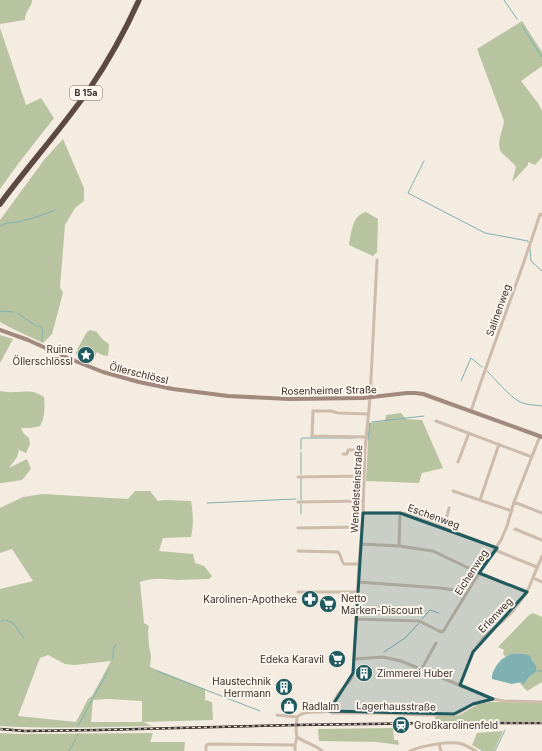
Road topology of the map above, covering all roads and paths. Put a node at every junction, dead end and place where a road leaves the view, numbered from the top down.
1 (139, 0) edge
2 (0, 204) edge
3 (541, 215) edge
4 (377, 260) dead end
5 (0, 330) edge
6 (228, 396) joint
7 (370, 398) junction
8 (471, 411) junction
9 (368, 414) junction
10 (436, 421) dead end
11 (469, 433) junction
12 (366, 437) junction
13 (541, 437) edge
14 (499, 444) junction
15 (365, 450) junction
16 (343, 454) dead end
17 (532, 457) junction
18 (458, 462) dead end
19 (298, 476) dead end
20 (364, 476) junction
21 (452, 491) dead end
22 (480, 500) junction
23 (363, 501) junction
24 (298, 502) dead end
25 (514, 502) junction
26 (449, 508) dead end
27 (512, 511) junction
28 (363, 513) junction
29 (400, 513) junction
30 (542, 513) edge
31 (362, 527) junction
32 (298, 528) dead end
33 (444, 528) junction
34 (515, 529) dead end
35 (542, 540) edge
36 (361, 544) junction
37 (399, 546) junction
38 (496, 549) junction
39 (298, 551) dead end
40 (542, 556) edge
41 (359, 564) junction
42 (537, 567) junction
43 (479, 573) junction
44 (533, 578) junction
45 (358, 582) junction
46 (542, 582) edge
47 (298, 592) dead end
48 (358, 592) junction
49 (527, 592) junction
50 (466, 595) junction
51 (356, 619) junction
52 (436, 643) dead end
53 (354, 658) junction
54 (421, 670) junction
55 (460, 685) junction
56 (493, 699) junction
57 (542, 702) edge
58 (328, 711) junction
59 (277, 715) dead end
60 (297, 717) junction
61 (297, 737) junction
62 (439, 744) junction
63 (295, 745) junction
64 (206, 751) edge
65 (295, 751) edge
66 (322, 751) edge
67 (410, 751) edge
68 (441, 751) edge
69 (476, 751) edge

1 - 2 highway, B 15a
3 - 8 street, Salinenweg
4 - 7 street, Wendelsteinstraße
5 - 6 street, Öllerschlössl
6 - 7 street, Rosenheimer Straße
7 - 8 street, Rosenheimer Straße
7 - 9 street, Wendelsteinstraße
8 - 13 street, Rosenheimer Straße
9 - 12 street, Wendelsteinstraße
9 - 12 street
10 - 11 street
11 - 14 street
11 - 18 street
12 - 15 street, Wendelsteinstraße
13 - 17 street, Eichenweg
14 - 17 street
14 - 22 street
15 - 16 street
15 - 20 street, Wendelsteinstraße
17 - 25 street, Eichenweg
19 - 20 street
20 - 23 street, Wendelsteinstraße
21 - 22 street
22 - 27 street
23 - 24 street
23 - 28 street, Wendelsteinstraße
25 - 27 street, Eichenweg
25 - 30 street
26 - 33 street
27 - 38 street, Eichenweg
28 - 29 street, Eschenweg
28 - 31 street, Wendelsteinstraße
29 - 33 street, Eschenweg
29 - 37 street
31 - 32 street
31 - 36 street, Wendelsteinstraße
33 - 38 street, Eschenweg
34 - 35 street
36 - 37 street
36 - 41 street, Wendelsteinstraße
37 - 43 street
38 - 42 street, Eschenweg
38 - 43 street, Eichenweg
39 - 41 street
40 - 42 street, Erlenweg
41 - 45 street, Wendelsteinstraße
42 - 44 street, Erlenweg
43 - 49 street
43 - 50 street, Eichenweg
44 - 46 street
44 - 49 street, Erlenweg
45 - 48 street, Wendelsteinstraße
45 - 50 street
47 - 48 street
48 - 51 street, Wendelsteinstraße
49 - 55 street, Erlenweg
50 - 51 street, Eichenweg
51 - 53 street, Wendelsteinstraße
52 - 54 street
53 - 54 street
53 - 58 street, Wendelsteinstraße
54 - 55 street
55 - 56 street
56 - 57 street
56 - 58 street, Lagerhausstraße
58 - 60 street, Lagerhausstraße
59 - 60 street, Lagerhausstraße
60 - 61 street
61 - 63 street
61 - 66 street
62 - 67 street
62 - 68 street
62 - 69 street
63 - 64 street
63 - 65 street

